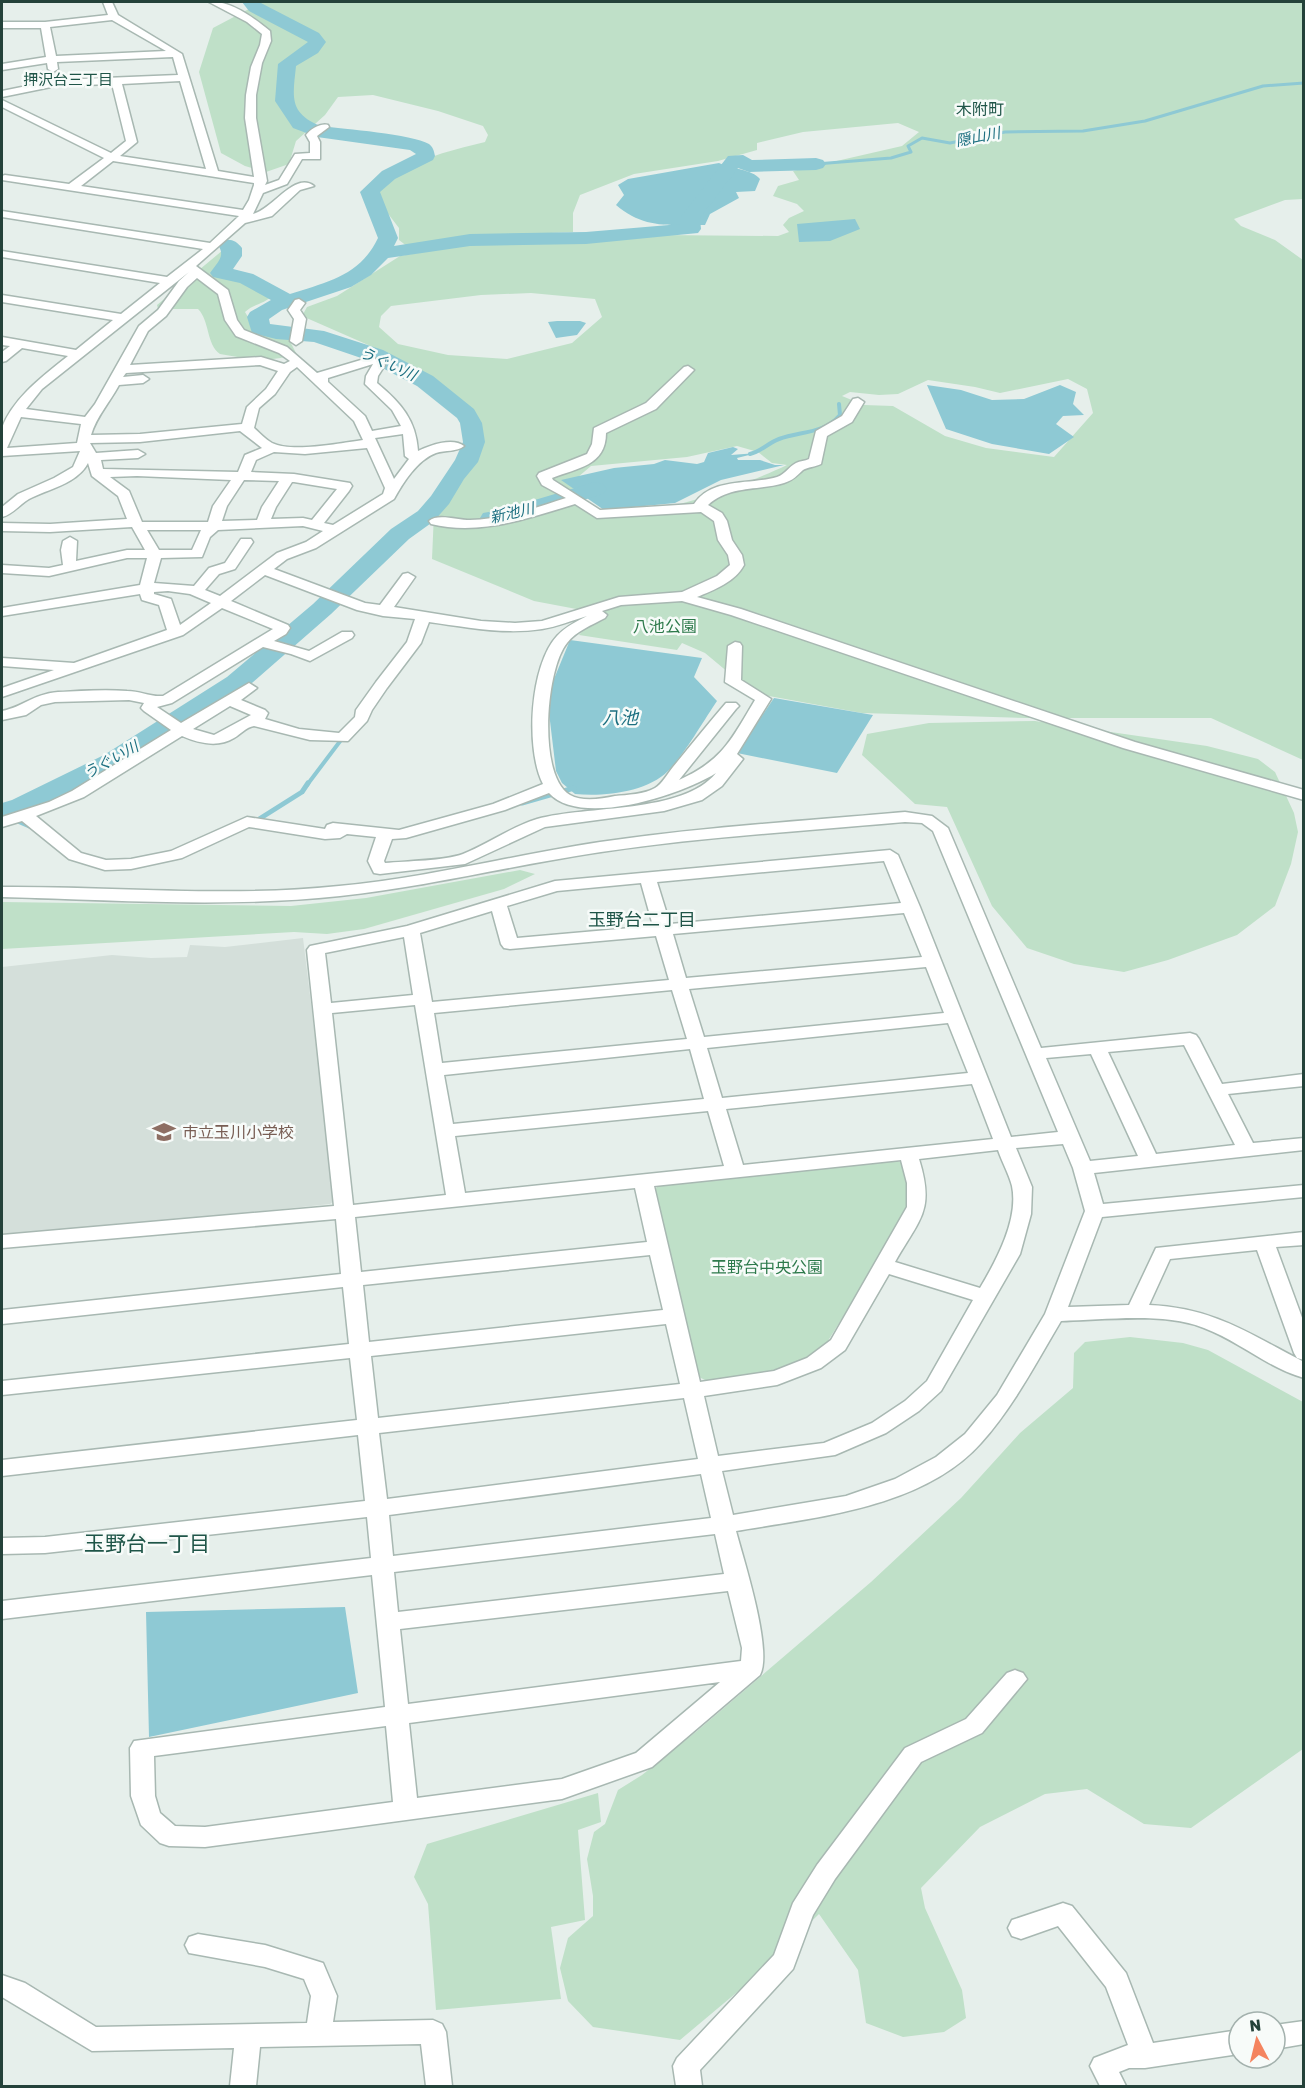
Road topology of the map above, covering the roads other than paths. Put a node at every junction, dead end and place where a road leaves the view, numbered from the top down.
1 (108, 2) edge
2 (214, 2) edge
3 (114, 16) junction
4 (2, 25) edge
5 (45, 25) junction
6 (177, 54) junction
7 (51, 59) junction
8 (2, 67) edge
9 (185, 78) junction
10 (116, 81) junction
11 (56, 83) junction
12 (2, 94) edge
13 (2, 103) edge
14 (324, 127) dead end
15 (113, 158) junction
16 (3, 173) edge
17 (213, 174) junction
18 (260, 186) junction
19 (308, 186) dead end
20 (72, 187) junction
21 (2, 190) edge
22 (2, 214) edge
23 (246, 217) junction
24 (212, 247) junction
25 (2, 254) edge
26 (193, 269) junction
27 (169, 281) junction
28 (2, 298) edge
29 (300, 303) dead end
30 (123, 318) junction
31 (297, 335) dead end
32 (2, 341) edge
33 (20, 344) junction
34 (78, 354) junction
35 (2, 358) edge
36 (298, 363) junction
37 (285, 369) junction
38 (688, 369) dead end
39 (118, 375) junction
40 (143, 379) dead end
41 (320, 382) junction
42 (858, 402) dead end
43 (2, 408) edge
44 (16, 411) junction
45 (88, 422) junction
46 (247, 428) junction
47 (410, 429) junction
48 (371, 439) junction
49 (2, 445) edge
50 (457, 446) dead end
51 (87, 448) junction
52 (272, 448) junction
53 (2, 453) edge
54 (138, 454) dead end
55 (310, 458) dead end
56 (416, 458) junction
57 (97, 473) junction
58 (241, 476) junction
59 (291, 478) junction
60 (392, 488) junction
61 (577, 499) junction
62 (702, 508) junction
63 (2, 513) edge
64 (436, 521) dead end
65 (263, 523) junction
66 (137, 525) junction
67 (316, 525) junction
68 (214, 526) junction
69 (2, 527) edge
70 (335, 530) junction
71 (70, 542) dead end
72 (246, 542) dead end
73 (155, 554) junction
74 (233, 562) junction
75 (70, 568) junction
76 (2, 569) edge
77 (265, 569) junction
78 (408, 577) dead end
79 (148, 588) junction
80 (37, 591) dead end
81 (197, 591) junction
82 (682, 597) junction
83 (627, 600) junction
84 (221, 602) junction
85 (46, 604) junction
86 (2, 612) edge
87 (384, 612) junction
88 (423, 618) junction
89 (178, 632) junction
90 (347, 635) dead end
91 (269, 645) dead end
92 (735, 646) dead end
93 (2, 662) edge
94 (80, 666) junction
95 (249, 688) dead end
96 (2, 693) edge
97 (153, 701) junction
98 (231, 701) junction
99 (731, 706) dead end
100 (2, 716) edge
101 (256, 721) junction
102 (184, 730) junction
103 (727, 756) junction
104 (551, 786) junction
105 (663, 789) junction
106 (1304, 795) edge
107 (26, 816) junction
108 (2, 822) edge
109 (385, 835) junction
110 (469, 864) junction
111 (647, 876) junction
112 (2, 892) edge
113 (498, 903) junction
114 (912, 907) junction
115 (663, 929) junction
116 (411, 930) junction
117 (932, 961) junction
118 (679, 985) junction
119 (424, 1004) junction
120 (321, 1009) junction
121 (954, 1017) junction
122 (696, 1043) junction
123 (1097, 1048) junction
124 (1034, 1054) junction
125 (434, 1070) junction
126 (978, 1078) junction
127 (1304, 1080) edge
128 (1215, 1090) junction
129 (714, 1104) junction
130 (444, 1131) junction
131 (1068, 1137) junction
132 (1005, 1142) junction
133 (1304, 1144) edge
134 (1247, 1150) junction
135 (908, 1153) junction
136 (1150, 1161) junction
137 (1083, 1168) junction
138 (735, 1171) junction
139 (643, 1182) junction
140 (1304, 1191) edge
141 (456, 1199) junction
142 (1095, 1211) junction
143 (344, 1212) junction
144 (1304, 1238) edge
145 (2, 1241) edge
146 (1265, 1243) junction
147 (659, 1247) junction
148 (883, 1265) junction
149 (351, 1279) junction
150 (985, 1297) junction
151 (1135, 1313) junction
152 (1055, 1314) junction
153 (675, 1316) junction
154 (2, 1317) edge
155 (359, 1350) junction
156 (1304, 1353) edge
157 (1304, 1371) edge
158 (2, 1388) edge
159 (693, 1390) junction
160 (368, 1427) junction
161 (710, 1466) junction
162 (2, 1468) edge
163 (377, 1508) junction
164 (724, 1525) junction
165 (2, 1546) edge
166 (382, 1564) junction
167 (737, 1581) junction
168 (2, 1610) edge
169 (388, 1622) junction
170 (752, 1669) junction
171 (1015, 1679) dead end
172 (397, 1714) junction
173 (406, 1809) junction
174 (1021, 1928) dead end
175 (198, 1945) dead end
176 (2, 1986) edge
177 (1304, 2032) edge
178 (319, 2034) junction
179 (1287, 2035) edge
180 (248, 2036) junction
181 (1227, 2044) edge
182 (1145, 2056) junction
183 (243, 2086) edge
184 (439, 2086) edge
185 (689, 2086) edge
186 (1113, 2086) edge

1 - 3 street
2 - 18 street
3 - 5 street
3 - 6 street
4 - 5 street
5 - 7 street
6 - 7 street
6 - 9 street
7 - 8 street
7 - 11 street
9 - 10 street
9 - 17 street
10 - 11 street
10 - 15 street
11 - 12 street
13 - 15 street
14 - 18 street
15 - 17 street
15 - 20 street
16 - 20 street
16 - 21 street
17 - 18 street
18 - 23 street
19 - 23 street
20 - 23 street
22 - 24 street
23 - 24 street
24 - 26 street
25 - 27 street
26 - 27 street
26 - 36 street
26 - 39 street
27 - 30 street
28 - 30 street
29 - 31 street
30 - 34 street
32 - 33 street
33 - 34 street
33 - 35 street
34 - 44 street
36 - 37 street
36 - 41 street
37 - 39 street
37 - 46 street
38 - 61 street
39 - 40 street
39 - 45 street
41 - 47 street
41 - 48 street
42 - 62 street
43 - 44 street
44 - 45 street
44 - 49 street
45 - 51 street
46 - 51 street
46 - 52 street
47 - 48 street
47 - 56 street
48 - 52 street
48 - 60 street
50 - 56 street
51 - 53 street
51 - 54 street
51 - 57 street
51 - 63 street
52 - 58 street
55 - 59 street
56 - 60 street
57 - 58 street
57 - 66 street
58 - 59 street
58 - 68 street
59 - 65 street
59 - 67 street
60 - 70 street
61 - 62 street
61 - 64 street
62 - 82 street
65 - 67 street
65 - 68 street
66 - 68 street
66 - 69 street
66 - 73 street
67 - 70 street
68 - 73 street
70 - 77 street
71 - 75 street
72 - 74 street
73 - 75 street
73 - 79 street
74 - 77 street
74 - 81 street
75 - 76 street
77 - 84 street
77 - 87 street
78 - 87 street
79 - 81 street
79 - 85 street
79 - 89 street
80 - 85 street
81 - 84 street
82 - 83 street
82 - 106 street
83 - 88 street
83 - 104 street
84 - 89 street
84 - 97 street
85 - 86 street
87 - 88 street
88 - 101 street
89 - 94 street
90 - 91 street
92 - 103 street
93 - 94 street
94 - 96 street
95 - 98 street
97 - 100 street
97 - 102 street
98 - 101 street
98 - 102 street
99 - 105 street
101 - 102 street
102 - 107 street
103 - 105 street
103 - 110 street
104 - 105 street
104 - 109 street
107 - 108 street
107 - 109 street
109 - 110 street
110 - 112 street
110 - 124 street
111 - 113 street
111 - 114 street
111 - 115 street
113 - 115 street
113 - 116 street
114 - 115 street
114 - 117 street
115 - 118 street
116 - 119 street
116 - 120 street
117 - 118 street
117 - 121 street
118 - 119 street
118 - 122 street
119 - 120 street
119 - 125 street
120 - 143 street
121 - 122 street
121 - 126 street
122 - 125 street
122 - 129 street
123 - 124 street
123 - 128 street
123 - 136 street
124 - 131 street
125 - 130 street
126 - 129 street
126 - 132 street
127 - 128 street
128 - 134 street
129 - 130 street
129 - 138 street
130 - 141 street
131 - 132 street
131 - 137 street
132 - 135 street
132 - 150 street
133 - 134 street
134 - 136 street
135 - 138 street
135 - 148 street
136 - 137 street
137 - 142 street
138 - 139 street
139 - 141 street
139 - 147 street
140 - 142 street
141 - 143 street
142 - 152 street
143 - 145 street
143 - 149 street
144 - 146 street
146 - 151 street
146 - 156 street
147 - 149 street
147 - 153 street
148 - 150 street
148 - 159 street
149 - 154 street
149 - 155 street
150 - 161 street
151 - 152 street
151 - 157 street
152 - 164 street
153 - 155 street
153 - 159 street
155 - 158 street
155 - 160 street
159 - 160 street
159 - 161 street
160 - 162 street
160 - 163 street
161 - 163 street
161 - 164 street
163 - 165 street
163 - 166 street
164 - 166 street
164 - 167 street
166 - 168 street
166 - 169 street
167 - 169 street
167 - 170 street
169 - 172 street
170 - 172 street
170 - 173 street
171 - 185 street
172 - 173 street
172 - 173 street
174 - 182 street
175 - 178 street
176 - 180 street
177 - 179 street
178 - 180 street
178 - 184 street
180 - 183 street
181 - 182 street
182 - 186 street

